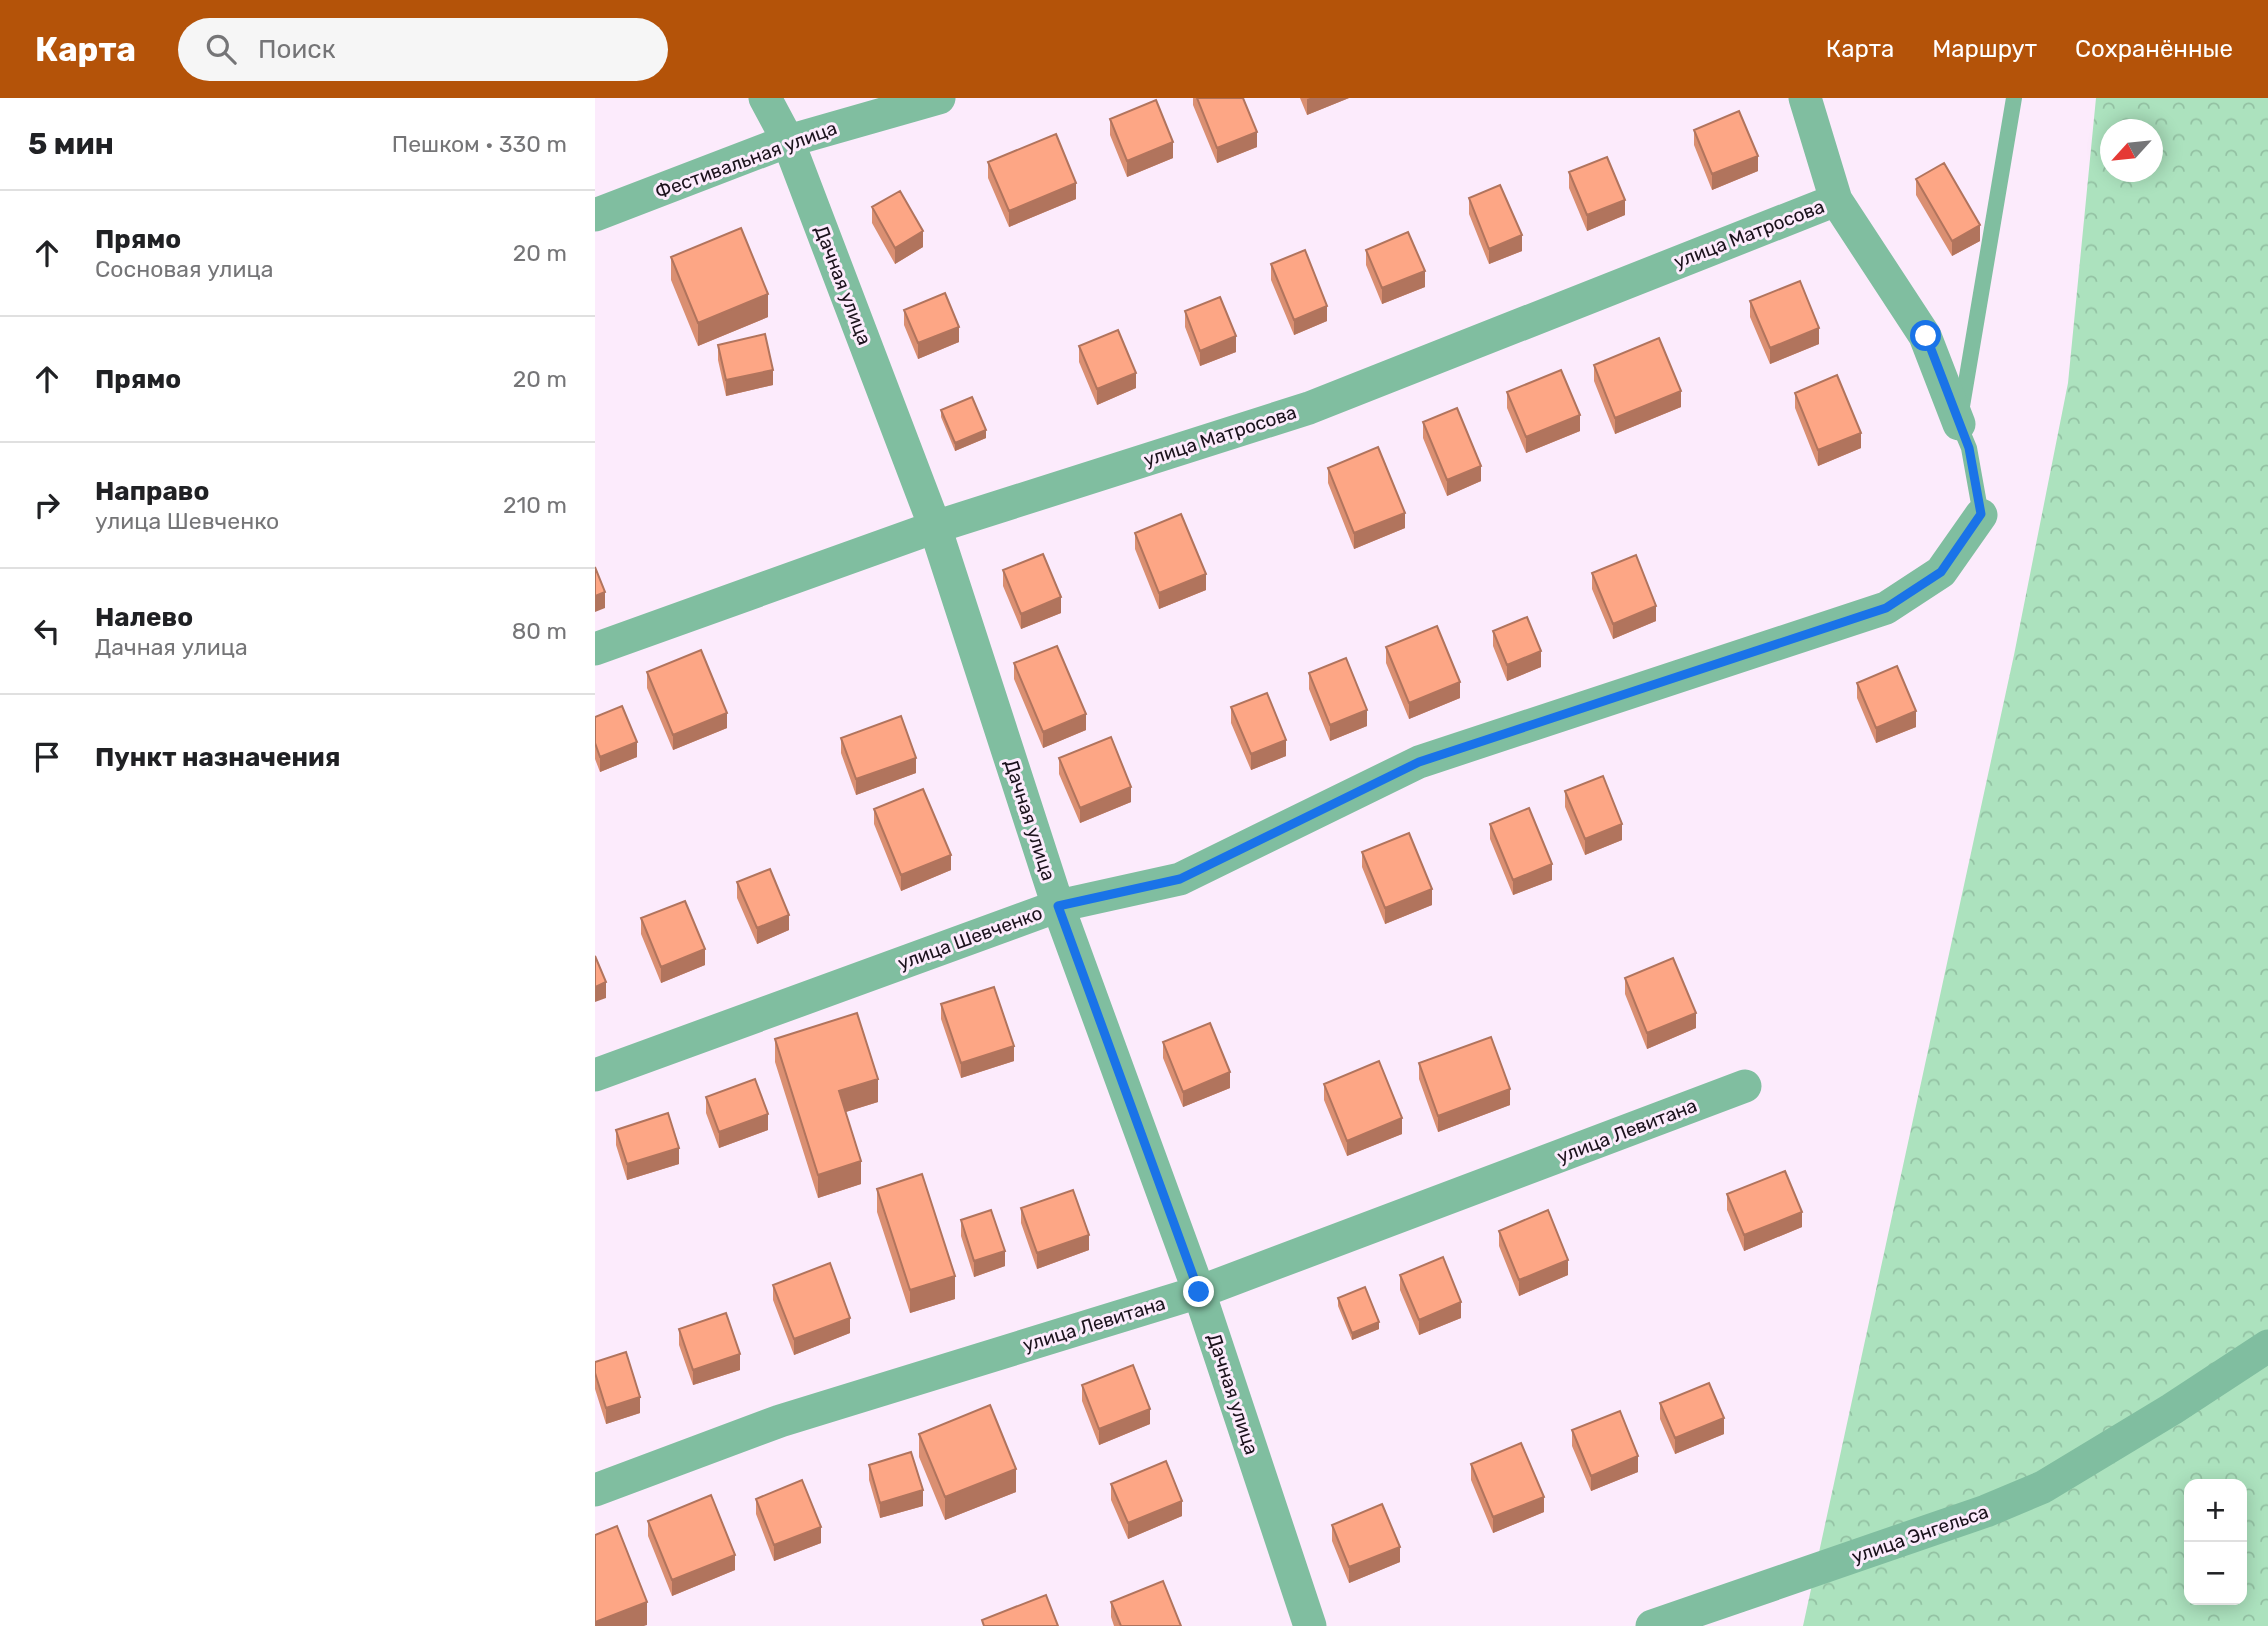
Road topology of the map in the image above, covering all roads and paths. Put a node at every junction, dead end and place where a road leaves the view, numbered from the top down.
1 (765, 98) edge
2 (939, 98) edge
3 (1805, 98) edge
4 (2014, 98) edge
5 (788, 141) junction
6 (1836, 200) junction
7 (595, 215) edge
8 (1959, 424) junction
9 (1981, 514) joint
10 (935, 527) junction
11 (595, 649) edge
12 (1058, 906) junction
13 (595, 1074) edge
14 (1745, 1086) dead end
15 (1199, 1292) junction
16 (2268, 1346) edge
17 (595, 1490) edge
18 (1723, 1614) edge
19 (1310, 1626) edge
20 (1652, 1626) edge

1 - 5 street, Дачная улица
2 - 5 street, Фестивальная улица
3 - 6 street
4 - 8 lane
5 - 7 street, Фестивальная улица
5 - 10 street, Дачная улица
6 - 8 street
6 - 10 street, улица Матросова
8 - 9 lane
9 - 12 street, улица Шевченко
10 - 11 street, улица Матросова
10 - 12 street, Дачная улица
12 - 13 street, улица Шевченко
12 - 15 street, Дачная улица
14 - 15 street, улица Левитана
15 - 17 street, улица Левитана
15 - 19 street, Дачная улица
16 - 18 street, улица Энгельса
18 - 20 street, улица Энгельса

